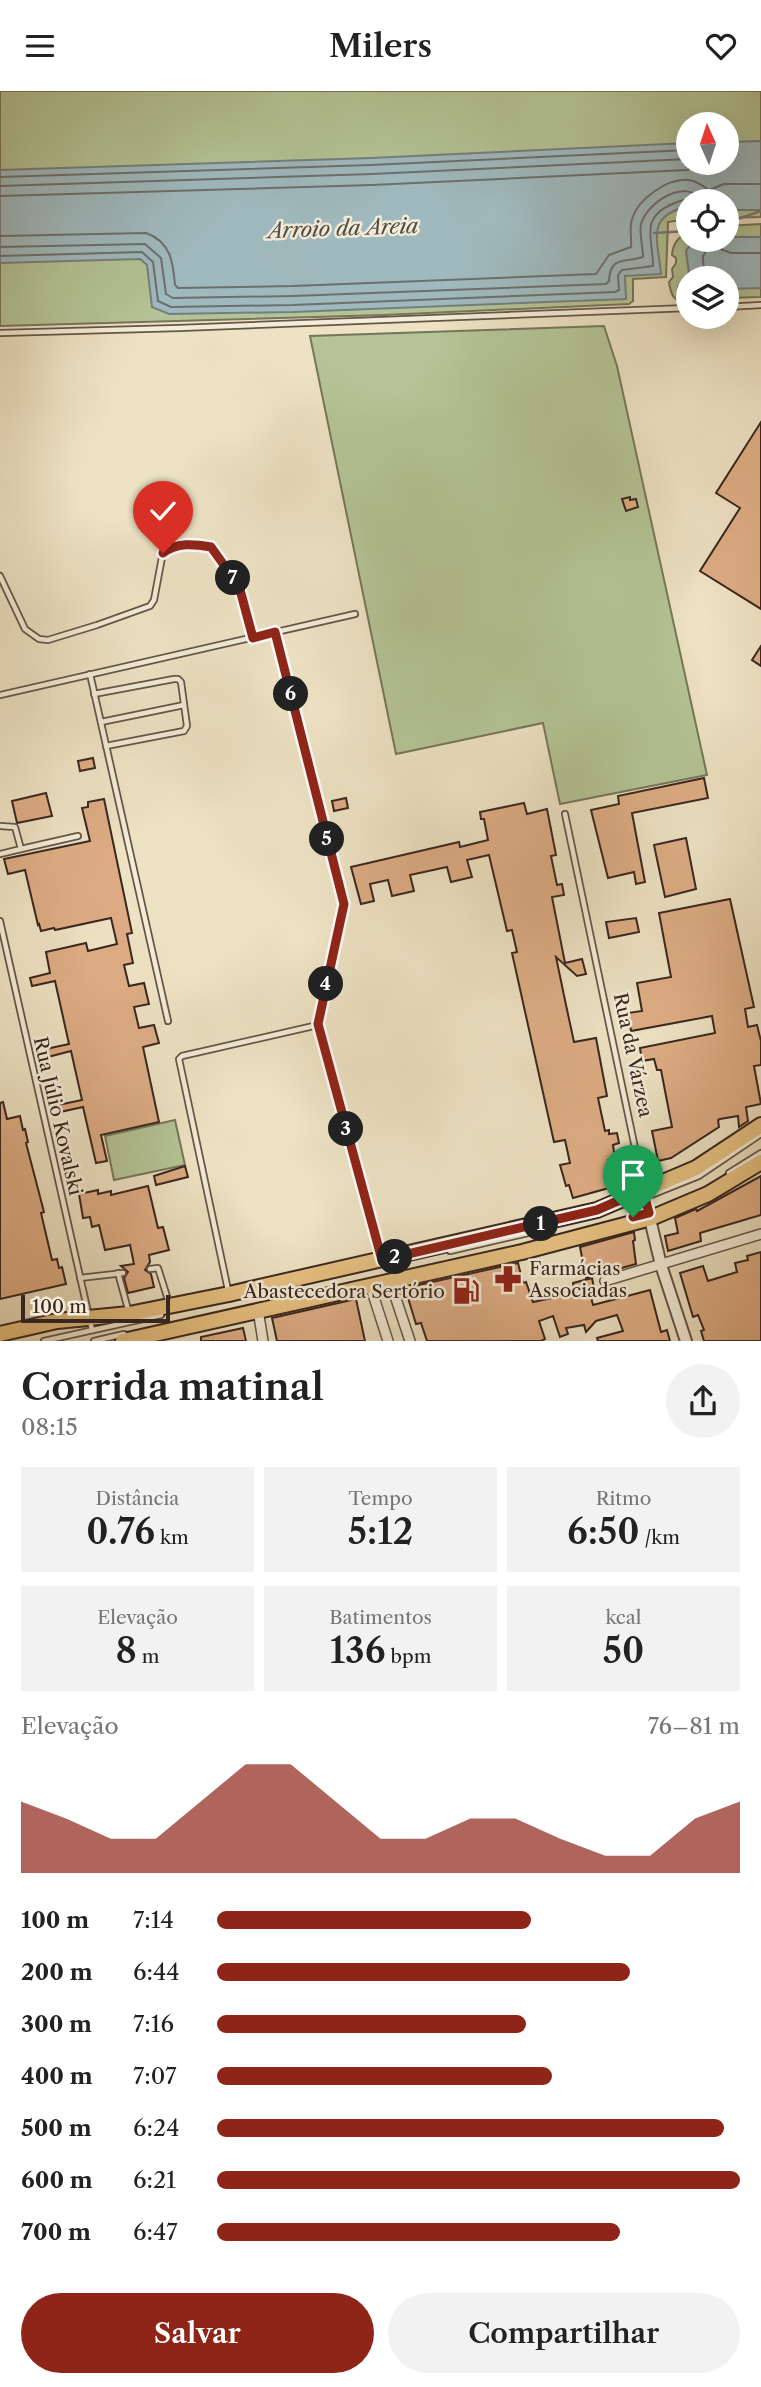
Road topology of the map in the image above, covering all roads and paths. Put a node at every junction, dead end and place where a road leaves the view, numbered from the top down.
1 (761, 305) edge
2 (739, 306) edge
3 (676, 308) edge
4 (0, 333) edge
5 (0, 576) edge
6 (355, 614) dead end
7 (275, 632) junction
8 (253, 638) junction
9 (90, 674) junction
10 (94, 694) junction
11 (0, 695) edge
12 (184, 705) junction
13 (101, 722) junction
14 (106, 746) junction
15 (565, 814) dead end
16 (0, 827) edge
17 (78, 836) dead end
18 (21, 849) junction
19 (0, 853) edge
20 (0, 921) edge
21 (168, 1021) dead end
22 (318, 1024) junction
23 (761, 1125) edge
24 (761, 1134) edge
25 (761, 1153) edge
26 (761, 1162) edge
27 (644, 1194) junction
28 (650, 1215) junction
29 (761, 1234) edge
30 (382, 1260) junction
31 (661, 1265) junction
32 (150, 1269) dead end
33 (80, 1278) junction
34 (390, 1278) junction
35 (605, 1281) dead end
36 (369, 1283) junction
37 (229, 1294) junction
38 (170, 1306) junction
39 (257, 1307) junction
40 (130, 1314) junction
41 (90, 1324) junction
42 (0, 1334) edge
43 (44, 1341) edge
44 (94, 1341) edge
45 (122, 1341) edge
46 (264, 1341) edge
47 (388, 1341) edge
48 (410, 1341) edge
49 (686, 1341) edge

1 - 2 lane
3 - 4 lane
5 - 8 lane
6 - 7 lane
7 - 8 lane
7 - 22 lane
8 - 9 lane
9 - 10 lane
9 - 11 lane
10 - 12 lane
10 - 13 lane
12 - 13 lane
12 - 14 lane
13 - 14 lane
14 - 21 lane
15 - 27 lane, Rua da Várzea
16 - 18 lane
17 - 18 lane
18 - 19 lane
20 - 33 lane, Rua Júlio Kovalski
22 - 30 lane
22 - 37 lane
23 - 27 main road
24 - 27 lane
25 - 28 lane
26 - 28 main road
27 - 28 street, Rua da Várzea
27 - 30 main road
27 - 41 lane
28 - 31 street, Rua da Várzea
28 - 34 main road
29 - 31 street
30 - 37 main road
31 - 35 street
31 - 49 street, Rua da Várzea
32 - 38 lane
33 - 40 lane
33 - 41 lane, Rua Júlio Kovalski
34 - 36 main road
34 - 48 street
36 - 39 main road
36 - 47 street
37 - 38 main road
38 - 40 main road
39 - 44 lane
39 - 45 main road
39 - 46 street
40 - 41 main road
41 - 42 main road
41 - 43 lane

